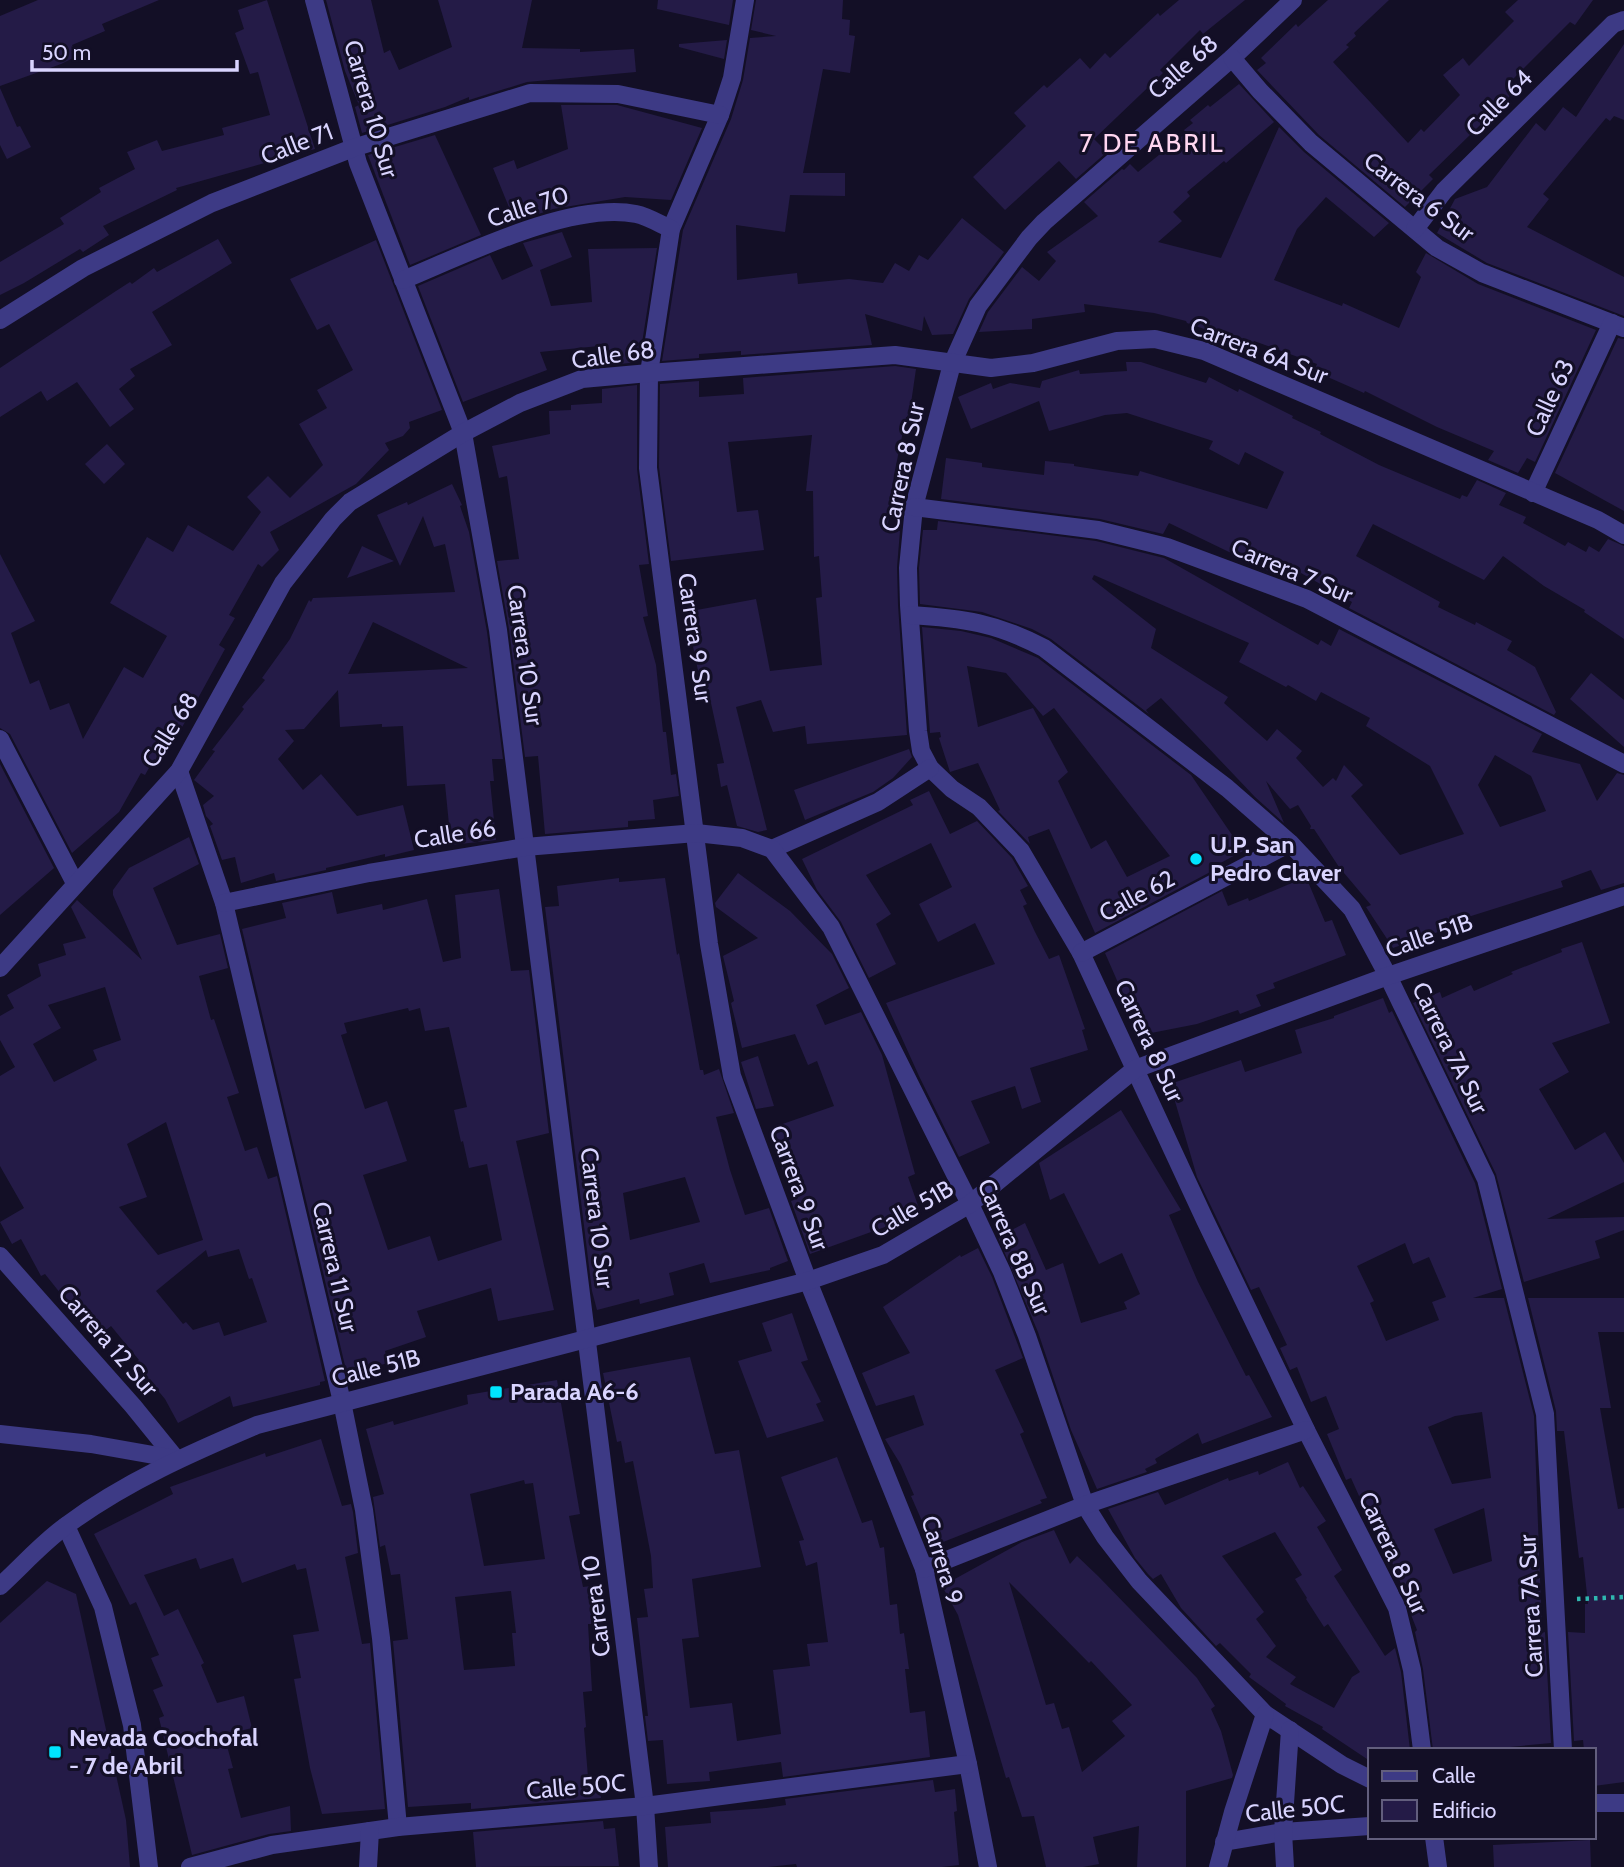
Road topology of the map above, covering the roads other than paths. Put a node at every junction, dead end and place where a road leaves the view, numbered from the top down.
1 (314, 0) edge
2 (745, 0) edge
3 (1293, 0) edge
4 (1624, 20) edge
5 (1232, 58) junction
6 (720, 115) junction
7 (353, 148) junction
8 (671, 229) junction
9 (1415, 229) junction
10 (403, 281) junction
11 (0, 320) edge
12 (1618, 326) edge
13 (952, 364) junction
14 (649, 373) junction
15 (463, 433) junction
16 (1533, 493) junction
17 (914, 507) junction
18 (1624, 535) edge
19 (910, 615) junction
20 (0, 739) edge
21 (1624, 764) edge
22 (930, 768) junction
23 (179, 771) junction
24 (696, 833) junction
25 (1290, 843) junction
26 (525, 848) junction
27 (772, 849) junction
28 (75, 883) junction
29 (1624, 896) edge
30 (224, 903) junction
31 (1081, 953) junction
32 (0, 968) edge
33 (1388, 976) junction
34 (1135, 1069) junction
35 (970, 1204) junction
36 (0, 1256) edge
37 (808, 1281) junction
38 (588, 1340) junction
39 (342, 1402) junction
40 (1306, 1430) junction
41 (0, 1434) edge
42 (176, 1460) junction
43 (1085, 1505) junction
44 (65, 1526) junction
45 (924, 1569) junction
46 (0, 1586) edge
47 (1265, 1714) junction
48 (1290, 1730) junction
49 (1422, 1748) edge
50 (1563, 1748) edge
51 (968, 1764) junction
52 (1368, 1778) edge
53 (1596, 1803) edge
54 (1624, 1803) edge
55 (645, 1806) junction
56 (1368, 1826) edge
57 (398, 1827) junction
58 (370, 1831) junction
59 (1283, 1832) junction
60 (1434, 1839) edge
61 (1224, 1842) junction
62 (149, 1867) edge
63 (190, 1867) edge
64 (368, 1867) edge
65 (649, 1867) edge
66 (988, 1867) edge
67 (1218, 1867) edge
68 (1285, 1867) edge
69 (1438, 1867) edge

1 - 7 street, Carrera 10 Sur
2 - 6 street, Carrera 9 Sur
3 - 5 street, Calle 68
4 - 9 street, Calle 64
5 - 9 street, Carrera 6 Sur
5 - 13 street, Calle 68
6 - 7 street, Calle 71
6 - 8 street, Carrera 9 Sur
7 - 10 street, Carrera 10 Sur
7 - 11 street, Calle 71
8 - 10 street, Calle 70
8 - 14 street, Carrera 9 Sur
9 - 12 street, Carrera 6 Sur
10 - 15 street, Carrera 10 Sur
12 - 16 street, Calle 63
13 - 14 street, Calle 68
13 - 16 street, Carrera 6A Sur
13 - 17 street, Carrera 8 Sur
14 - 15 street, Calle 68
14 - 24 street, Carrera 9 Sur
15 - 23 street, Calle 68
15 - 26 street, Carrera 10 Sur
16 - 18 street
17 - 19 street, Carrera 8 Sur
17 - 21 street, Carrera 7 Sur
19 - 22 street, Carrera 8 Sur
19 - 25 street, Carrera 7A Sur
20 - 28 street
22 - 27 street
22 - 31 street, Carrera 8 Sur
23 - 28 street, Calle 68
23 - 30 street, Carrera 11 Sur
24 - 26 street, Calle 66
24 - 27 street
24 - 37 street, Carrera 9 Sur
25 - 31 street, Calle 62
25 - 33 street, Carrera 7A Sur
26 - 30 street, Calle 66
26 - 38 street, Carrera 10 Sur
27 - 35 street, Carrera 8B Sur
28 - 32 street, Calle 68
29 - 33 street, Calle 51B
30 - 39 street, Carrera 11 Sur
31 - 34 street, Carrera 8 Sur
33 - 34 street, Calle 51B
33 - 50 street, Carrera 7A Sur
34 - 35 street, Calle 51B
34 - 40 street, Carrera 8 Sur
35 - 37 street, Calle 51B
35 - 43 street, Carrera 8B Sur
36 - 42 street, Carrera 12 Sur
37 - 38 street, Calle 51B
37 - 45 street, Carrera 9
38 - 39 street, Calle 51B
38 - 55 street, Carrera 10
39 - 42 street, Calle 51B
39 - 57 street, Carrera 11 Sur
40 - 43 street
40 - 49 street, Carrera 8 Sur
41 - 42 street
42 - 44 street, Calle 51B
43 - 45 street
43 - 47 street, Carrera 8B Sur
44 - 46 street, Calle 51B
44 - 62 street
45 - 51 street, Carrera 9
47 - 48 street, Carrera 8B Sur
47 - 61 street
48 - 52 street, Carrera 8B Sur
48 - 59 street
51 - 55 street, Calle 50C
51 - 66 street, Carrera 9
53 - 54 street
55 - 57 street, Calle 50C
55 - 65 street, Carrera 10
56 - 59 street, Calle 50C
57 - 58 street, Calle 50C
58 - 63 street, Calle 50C
58 - 64 street
59 - 61 street, Calle 50C
59 - 68 street
60 - 69 street
61 - 67 street

